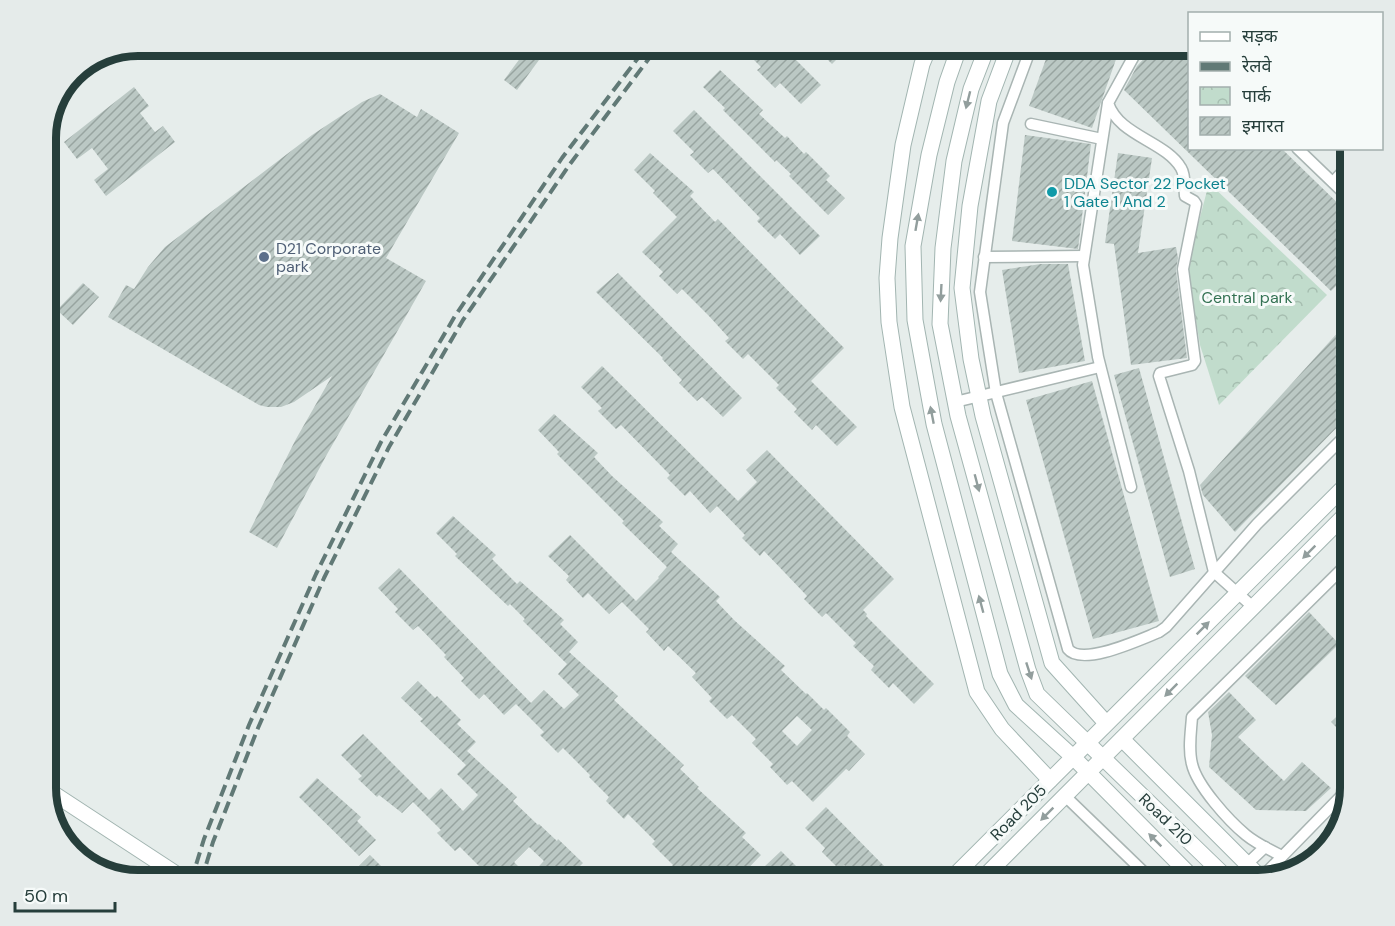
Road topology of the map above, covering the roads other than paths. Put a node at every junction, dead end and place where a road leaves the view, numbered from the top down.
1 (926, 55) edge
2 (956, 55) edge
3 (984, 55) edge
4 (1006, 55) edge
5 (1028, 55) edge
6 (1134, 55) edge
7 (1108, 103) junction
8 (1031, 123) dead end
9 (1102, 139) junction
10 (1299, 150) edge
11 (1340, 175) edge
12 (1333, 182) junction
13 (1340, 189) edge
14 (1084, 256) junction
15 (984, 257) junction
16 (1100, 367) junction
17 (996, 393) junction
18 (979, 398) junction
19 (955, 402) junction
20 (1340, 441) edge
21 (1131, 487) dead end
22 (1340, 491) edge
23 (1340, 520) edge
24 (1340, 571) edge
25 (1214, 572) junction
26 (1238, 593) junction
27 (1253, 607) junction
28 (1106, 723) junction
29 (1122, 739) junction
30 (1087, 743) junction
31 (1073, 757) junction
32 (1103, 758) junction
33 (1088, 772) junction
34 (1050, 780) junction
35 (56, 795) edge
36 (1065, 796) junction
37 (1339, 799) edge
38 (1265, 847) junction
39 (1282, 856) junction
40 (1247, 864) junction
41 (170, 870) edge
42 (960, 870) edge
43 (991, 870) edge
44 (1142, 870) edge
45 (1185, 870) edge
46 (1219, 870) edge
47 (1253, 870) edge
48 (1270, 870) edge

1 - 34 street
31 -> 2 street, Road 210
3 -> 19 street, Road 210
4 - 18 street
5 - 15 street
6 - 7 street
7 - 9 street
7 - 25 street
8 - 9 street
9 - 14 street
10 - 12 street
11 - 12 street
12 - 13 street
14 - 15 street
14 - 16 street
15 - 17 street
16 - 17 street
16 - 21 street
17 - 18 street
17 - 25 street
18 - 19 street
18 - 28 street
19 -> 30 street, Road 210
20 - 25 street
22 - 26 street, Road 205
23 -> 27 street, Road 205
24 - 38 street
25 - 26 street
26 - 27 street
28 -> 26 street, Road 205
27 -> 29 street, Road 205
28 - 30 street, Road 205
29 - 32 street, Road 205
29 - 40 street
30 - 31 street, Road 205
30 - 32 street, Road 210
31 - 33 street, Road 210
31 - 34 street, Road 205
32 - 33 street, Road 205
32 - 46 street, Road 210
33 - 36 street, Road 205
45 -> 33 street, Road 210
34 - 42 street, Road 205
35 - 41 street
36 -> 43 street, Road 205
36 - 44 street
37 - 39 street
38 - 39 street
38 - 40 street
39 - 48 street
40 - 47 street

